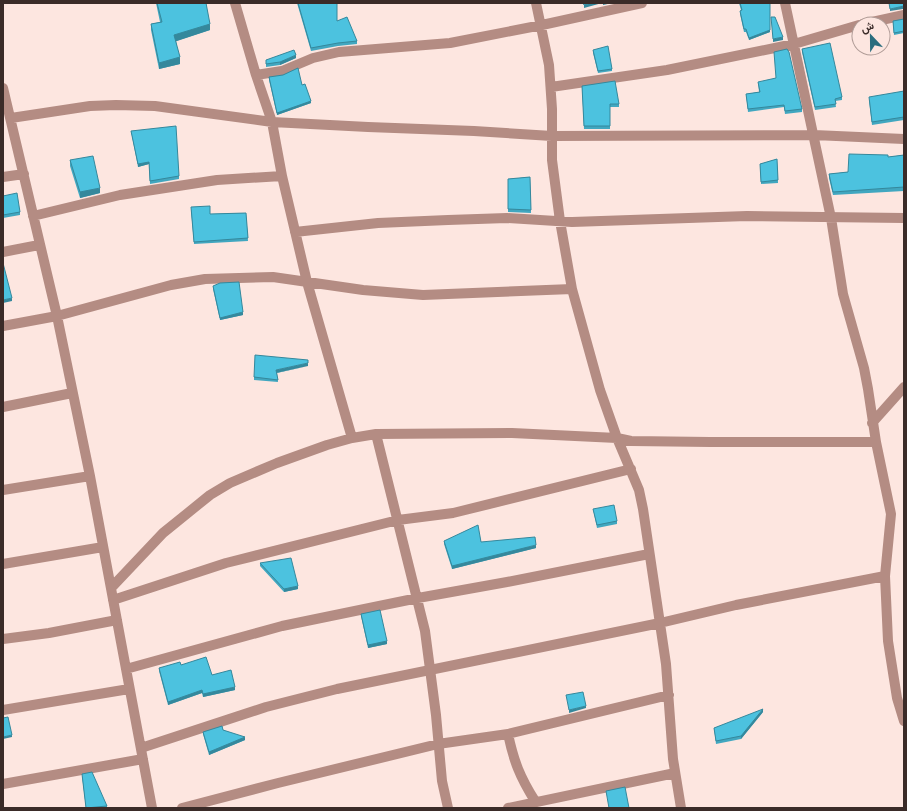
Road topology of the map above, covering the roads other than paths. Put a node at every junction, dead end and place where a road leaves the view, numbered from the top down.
1 (235, 3) edge
2 (536, 3) edge
3 (642, 3) edge
4 (785, 3) edge
5 (904, 15) edge
6 (891, 18) edge
7 (542, 25) junction
8 (851, 27) edge
9 (794, 44) junction
10 (256, 75) junction
11 (551, 87) junction
12 (3, 88) edge
13 (4, 99) edge
14 (11, 118) junction
15 (272, 122) junction
16 (552, 136) junction
17 (814, 136) junction
18 (904, 139) edge
19 (24, 174) junction
20 (282, 176) junction
21 (3, 177) edge
22 (33, 216) junction
23 (831, 218) junction
24 (904, 218) edge
25 (560, 221) junction
26 (296, 232) junction
27 (39, 245) junction
28 (3, 252) edge
29 (307, 282) junction
30 (572, 289) junction
31 (57, 316) junction
32 (3, 326) edge
33 (904, 387) edge
34 (72, 393) junction
35 (3, 407) edge
36 (872, 422) junction
37 (376, 434) junction
38 (352, 438) junction
39 (617, 438) junction
40 (876, 442) junction
41 (631, 469) junction
42 (90, 476) junction
43 (3, 490) edge
44 (398, 520) junction
45 (103, 547) junction
46 (649, 554) junction
47 (3, 564) edge
48 (885, 576) junction
49 (111, 588) junction
50 (418, 598) junction
51 (113, 600) junction
52 (117, 620) junction
53 (660, 623) junction
54 (3, 639) edge
55 (126, 668) junction
56 (431, 670) junction
57 (129, 689) junction
58 (669, 694) junction
59 (900, 701) edge
60 (3, 710) edge
61 (904, 721) edge
62 (508, 734) junction
63 (438, 744) junction
64 (141, 748) junction
65 (143, 759) junction
66 (675, 773) junction
67 (3, 784) edge
68 (535, 801) junction
69 (152, 808) edge
70 (182, 808) edge
71 (448, 808) edge
72 (508, 808) edge
73 (681, 808) edge

1 - 10 street
2 - 7 street
3 - 7 street
4 - 9 street
5 - 6 street
7 - 10 street
7 - 11 street
8 - 9 street
9 - 11 street
9 - 17 street
10 - 15 street
11 - 16 street
12 - 13 street
13 - 14 street
14 - 15 street
14 - 19 street
15 - 16 street
15 - 20 street
16 - 17 street
16 - 25 street
17 - 18 street
17 - 23 street
19 - 21 street
19 - 22 street
20 - 22 street
20 - 26 street
22 - 27 street
23 - 24 street
23 - 25 street
23 - 36 street
25 - 26 street
25 - 30 street
26 - 29 street
27 - 28 street
27 - 31 street
29 - 30 street
29 - 31 street
29 - 38 street
30 - 39 street
31 - 32 street
31 - 34 street
33 - 36 street
34 - 35 street
34 - 42 street
36 - 40 street
37 - 38 street
37 - 39 street
37 - 44 street
38 - 49 street
39 - 40 street
39 - 41 street
40 - 48 street
41 - 44 street
41 - 46 street
42 - 43 street
42 - 45 street
44 - 50 street
44 - 51 street
45 - 47 street
45 - 49 street
46 - 50 street
46 - 53 street
48 - 53 street
48 - 59 street
49 - 51 street
50 - 55 street
50 - 56 street
51 - 52 street
52 - 54 street
52 - 55 street
53 - 56 street
53 - 58 street
55 - 57 street
56 - 63 street
56 - 64 street
57 - 60 street
57 - 64 street
58 - 62 street
58 - 66 street
59 - 61 street
62 - 63 street
62 - 68 street
63 - 70 street
63 - 71 street
64 - 65 street
65 - 67 street
65 - 69 street
66 - 68 street
66 - 73 street
68 - 72 street

